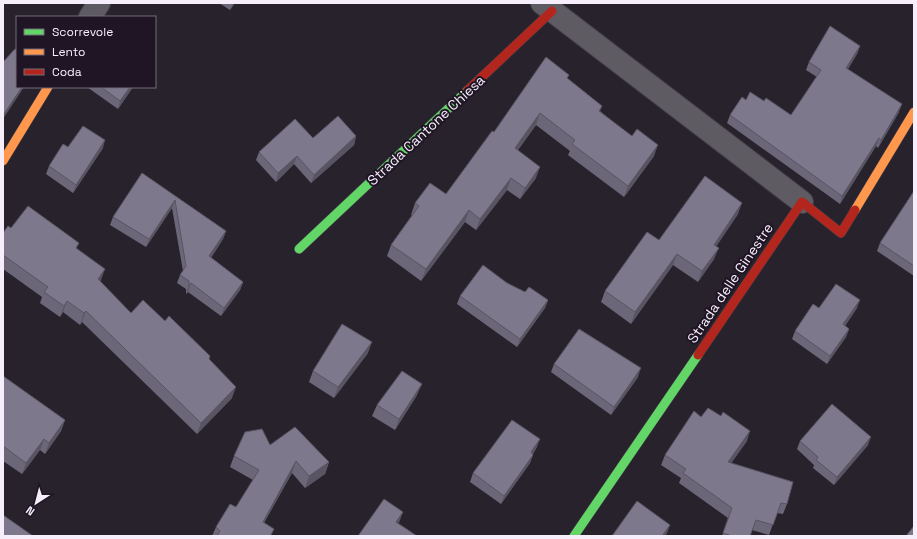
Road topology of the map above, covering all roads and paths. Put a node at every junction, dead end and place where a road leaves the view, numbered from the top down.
1 (98, 3) edge
2 (547, 7) edge
3 (91, 16) edge
4 (47, 88) edge
5 (914, 112) edge
6 (3, 161) edge
7 (802, 202) junction
8 (299, 249) dead end
9 (574, 536) edge

1 - 3 street
2 - 7 street, Strada Cantone Chiesa
2 - 8 street, Strada Cantone Chiesa
4 - 6 street
5 - 7 street
7 - 9 street, Strada delle Ginestre

